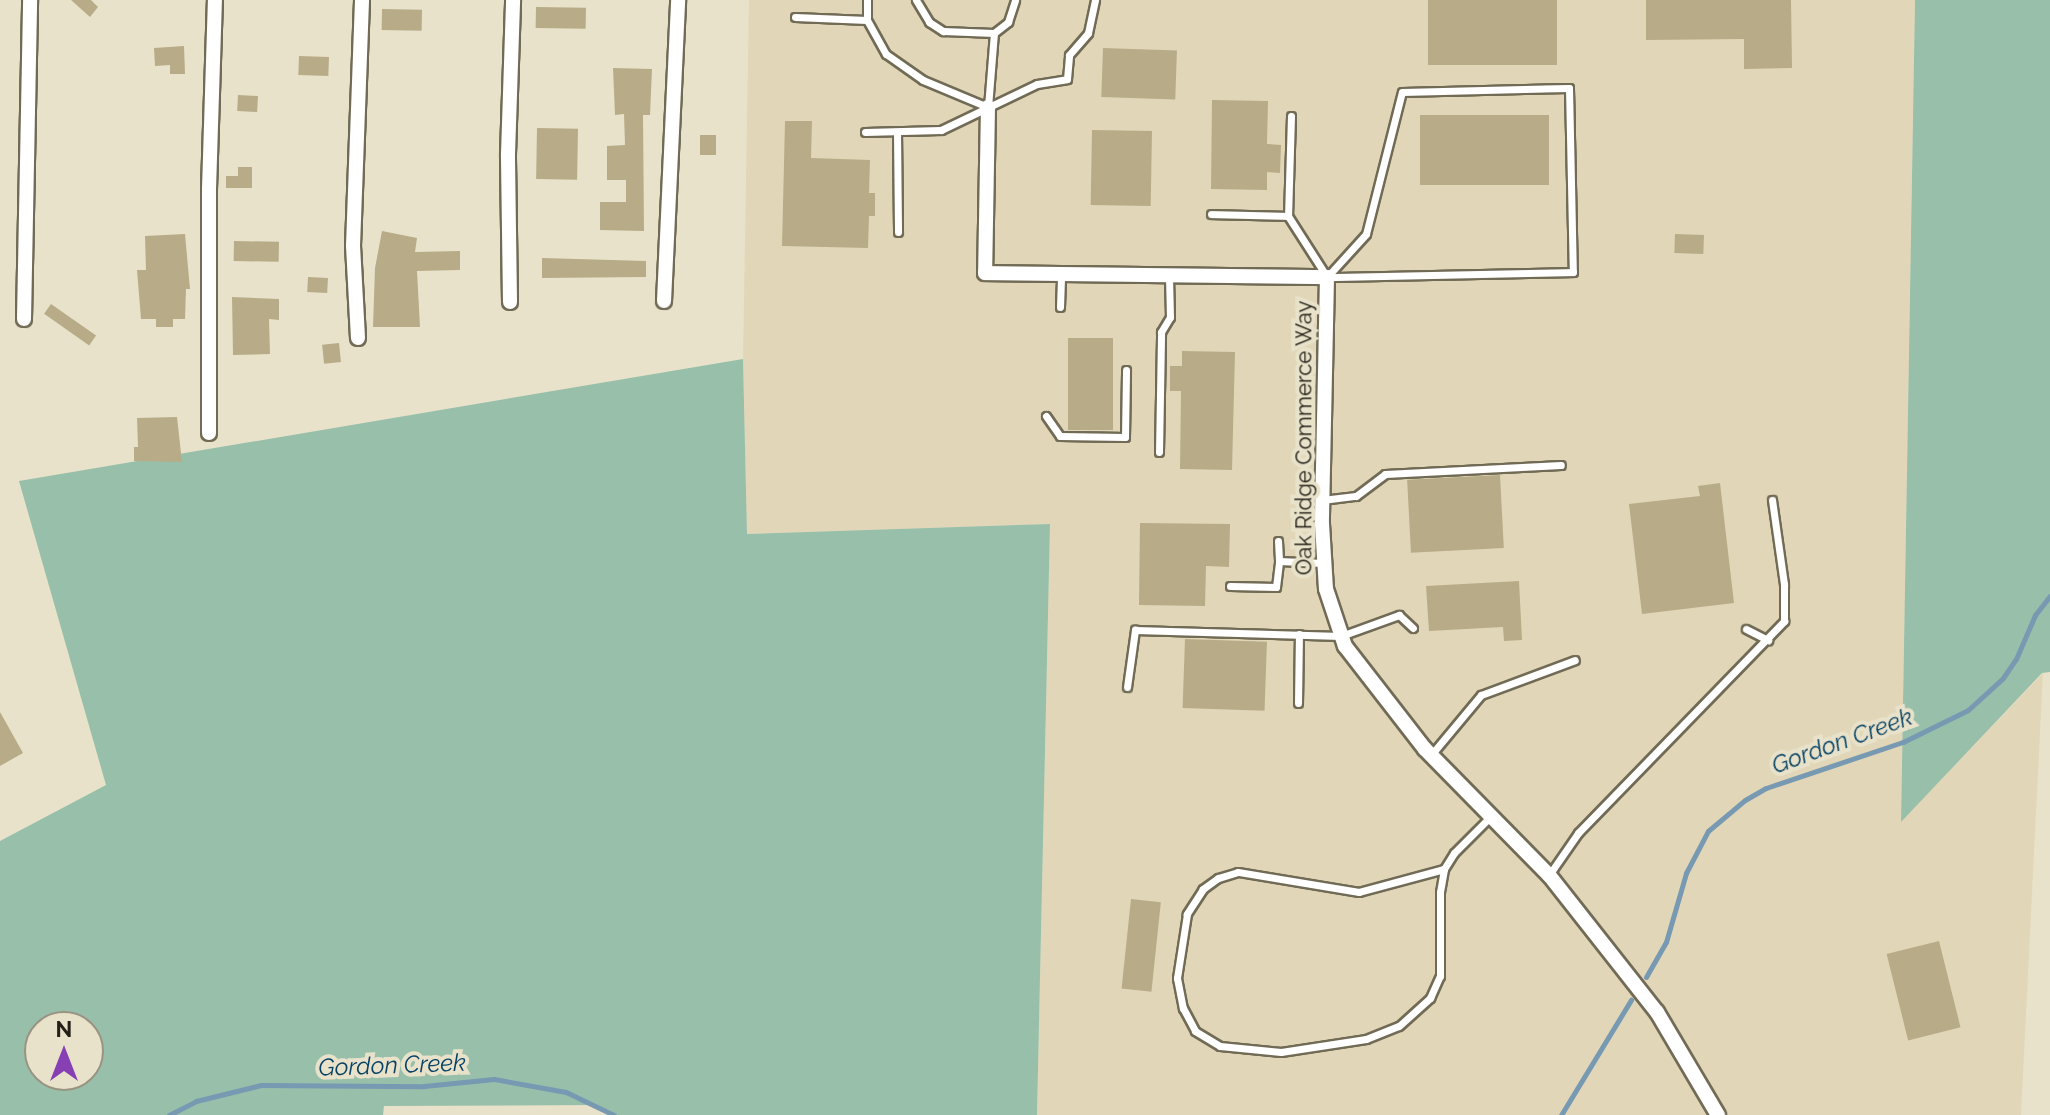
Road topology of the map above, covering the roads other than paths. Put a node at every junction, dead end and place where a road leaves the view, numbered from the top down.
1 (30, 0) edge
2 (215, 0) edge
3 (362, 0) edge
4 (513, 0) edge
5 (678, 0) edge
6 (867, 0) edge
7 (916, 0) edge
8 (1015, 0) edge
9 (1095, 0) edge
10 (795, 17) dead end
11 (867, 20) junction
12 (994, 33) junction
13 (988, 107) junction
14 (1291, 116) dead end
15 (865, 132) dead end
16 (897, 132) junction
17 (1211, 214) dead end
18 (1288, 216) junction
19 (898, 232) dead end
20 (1061, 274) junction
21 (1169, 275) junction
22 (1327, 277) junction
23 (664, 301) dead end
24 (510, 302) dead end
25 (1060, 307) dead end
26 (24, 319) dead end
27 (358, 338) dead end
28 (1126, 370) dead end
29 (1046, 416) dead end
30 (209, 433) dead end
31 (1159, 452) dead end
32 (1561, 465) dead end
33 (1322, 500) junction
34 (1772, 500) dead end
35 (1278, 541) dead end
36 (1279, 561) junction
37 (1324, 563) junction
38 (1230, 586) dead end
39 (1413, 628) dead end
40 (1746, 629) dead end
41 (1299, 634) junction
42 (1341, 636) junction
43 (1768, 640) junction
44 (1575, 660) dead end
45 (1127, 687) dead end
46 (1298, 703) dead end
47 (1431, 755) junction
48 (1491, 816) junction
49 (1444, 869) junction
50 (1549, 875) junction
51 (1718, 1115) edge

1 - 26 street
2 - 30 street
3 - 27 street
4 - 24 street
5 - 23 street
6 - 11 lane
7 - 12 lane
8 - 12 lane
9 - 13 lane
10 - 11 lane
11 - 13 lane
12 - 13 lane
13 - 16 lane
13 - 20 street, Oak Ridge Commerce Way
14 - 18 lane
15 - 16 lane
16 - 19 lane
17 - 18 lane
18 - 22 lane
20 - 21 street, Oak Ridge Commerce Way
20 - 25 lane
21 - 22 street, Oak Ridge Commerce Way
21 - 31 lane
22 - 22 lane
22 - 33 street, Oak Ridge Commerce Way
28 - 29 lane
32 - 33 lane
33 - 37 street, Oak Ridge Commerce Way
34 - 43 lane
35 - 36 lane
36 - 37 lane
36 - 38 lane
37 - 42 street, Oak Ridge Commerce Way
39 - 42 lane
40 - 43 lane
41 - 42 lane
41 - 45 lane
41 - 46 lane
42 - 47 street, Oak Ridge Commerce Way
43 - 50 lane
44 - 47 lane
47 - 48 street, Oak Ridge Commerce Way
48 - 49 lane
48 - 50 street, Oak Ridge Commerce Way
49 - 49 lane
50 - 51 street, Oak Ridge Commerce Way

